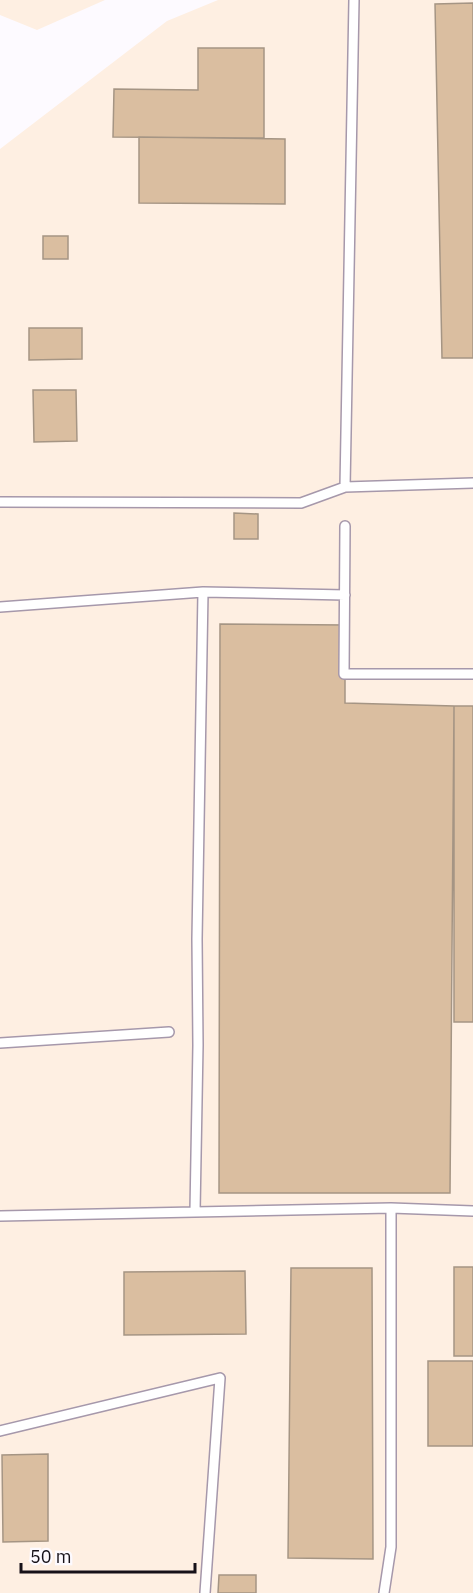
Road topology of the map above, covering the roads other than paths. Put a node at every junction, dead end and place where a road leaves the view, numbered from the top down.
1 (354, 0) edge
2 (473, 483) edge
3 (345, 487) junction
4 (0, 502) edge
5 (345, 526) dead end
6 (204, 592) junction
7 (345, 595) junction
8 (0, 607) edge
9 (473, 674) edge
10 (169, 1032) dead end
11 (0, 1042) edge
12 (391, 1208) junction
13 (195, 1211) junction
14 (473, 1211) edge
15 (0, 1216) edge
16 (0, 1431) edge
17 (205, 1593) edge
18 (384, 1593) edge

1 - 3 lane
2 - 3 lane
3 - 4 lane
5 - 7 lane
6 - 7 lane
6 - 8 lane
6 - 13 lane
7 - 9 lane
10 - 11 lane
12 - 13 lane
12 - 14 lane
12 - 18 lane
13 - 15 lane
16 - 17 lane

